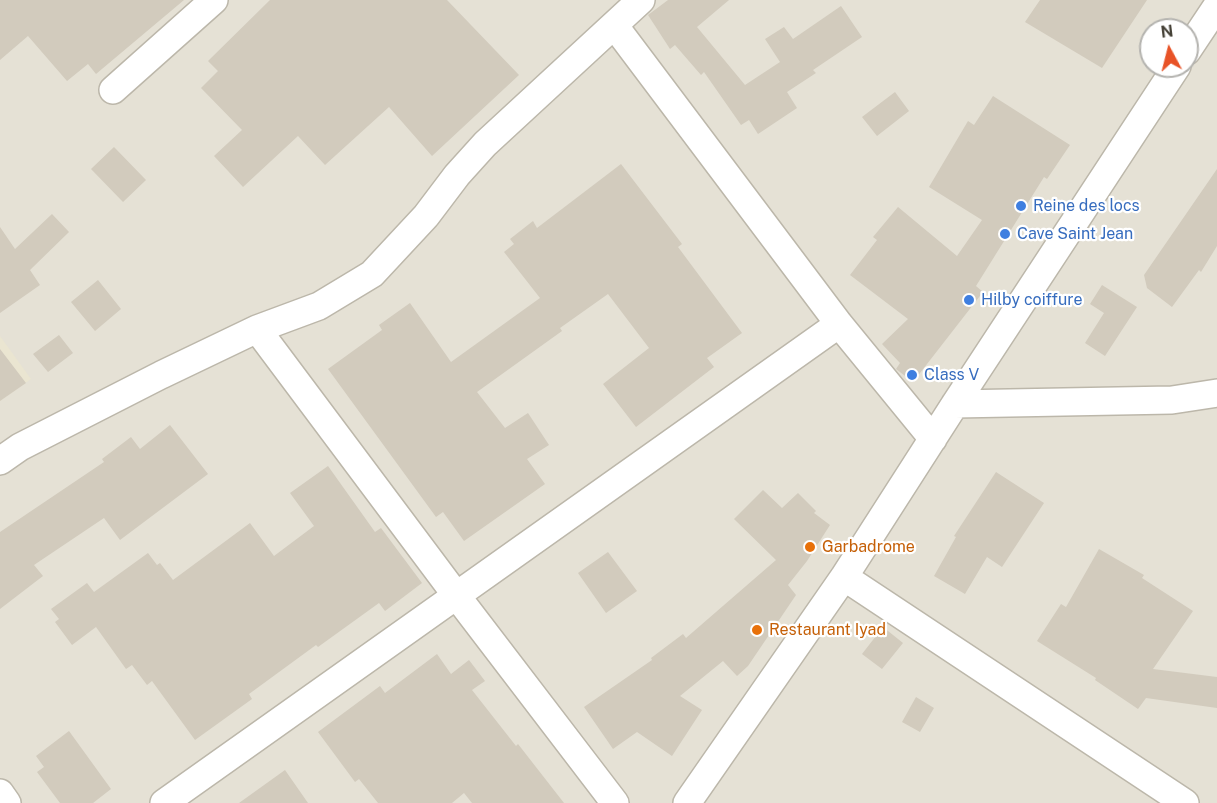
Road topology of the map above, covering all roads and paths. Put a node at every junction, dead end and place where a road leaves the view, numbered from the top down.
1 (214, 0) edge
2 (641, 0) edge
3 (1217, 6) edge
4 (614, 26) junction
5 (1199, 33) edge
6 (1169, 78) edge
7 (113, 90) dead end
8 (839, 324) junction
9 (257, 328) junction
10 (1217, 393) edge
11 (955, 404) junction
12 (933, 439) junction
13 (0, 461) edge
14 (844, 578) junction
15 (456, 595) junction
16 (0, 793) edge
17 (7, 803) edge
18 (164, 803) edge
19 (615, 803) edge
20 (687, 803) edge
21 (1185, 803) edge

1 - 7 street
2 - 4 street
3 - 5 street
4 - 8 street
4 - 9 street
6 - 11 street
8 - 12 street
8 - 15 street
9 - 13 street
9 - 15 street
10 - 11 street
11 - 12 street
12 - 14 street
14 - 20 street
14 - 21 street
15 - 18 street
15 - 19 street
16 - 17 street

